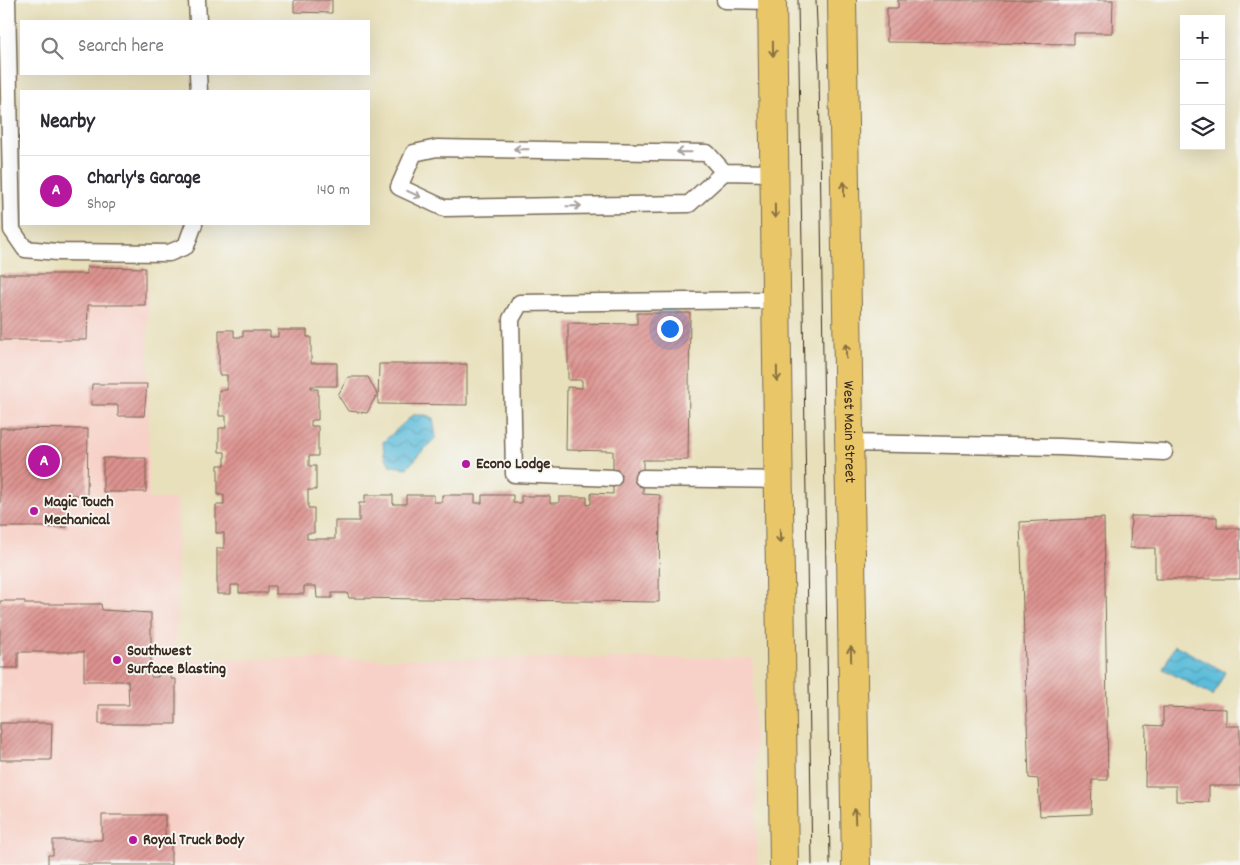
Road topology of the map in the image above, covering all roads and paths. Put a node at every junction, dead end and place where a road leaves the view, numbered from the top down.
1 (7, 0) edge
2 (198, 0) edge
3 (725, 0) edge
4 (772, 0) edge
5 (842, 0) edge
6 (198, 20) edge
7 (198, 75) edge
8 (198, 90) edge
9 (724, 172) junction
10 (774, 172) junction
11 (194, 225) edge
12 (776, 300) junction
13 (848, 443) junction
14 (1164, 452) dead end
15 (613, 478) dead end
16 (643, 478) dead end
17 (780, 480) junction
18 (784, 865) edge
19 (856, 865) edge

1 - 11 lane
2 - 6 lane
3 - 4 lane
4 -> 10 main road
13 -> 5 main road, West Main Street
7 - 8 lane
9 -> 9 lane
9 - 10 lane
10 -> 12 main road
12 - 15 lane
12 -> 17 main road
13 - 14 lane
19 -> 13 main road, West Main Street
16 - 17 lane
17 -> 18 main road

